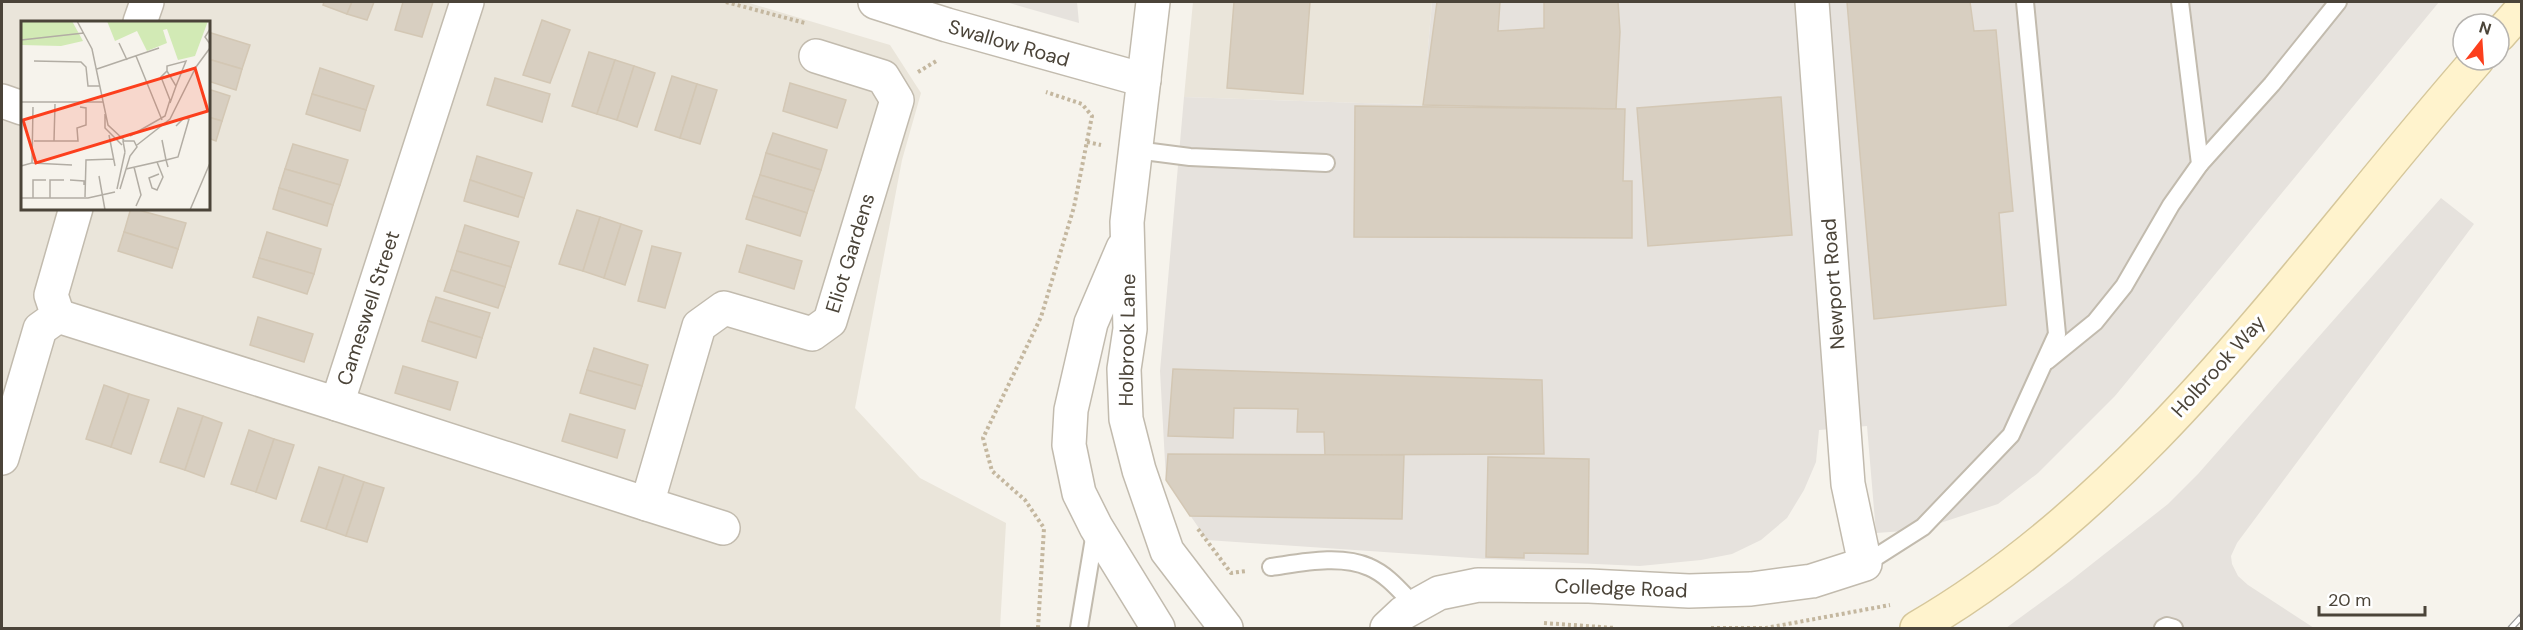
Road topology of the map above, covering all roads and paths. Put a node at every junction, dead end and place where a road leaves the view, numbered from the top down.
1 (147, 2) edge
2 (467, 2) edge
3 (726, 2) edge
4 (875, 2) edge
5 (1153, 2) edge
6 (1812, 2) edge
7 (2025, 2) edge
8 (2180, 2) edge
9 (2338, 2) edge
10 (2522, 9) edge
11 (140, 21) edge
12 (2511, 21) edge
13 (816, 41) joint
14 (927, 57) dead end
15 (949, 63) dead end
16 (2467, 72) edge
17 (1144, 80) junction
18 (1038, 89) dead end
19 (2, 101) edge
20 (21, 108) edge
21 (1136, 150) junction
22 (1326, 163) dead end
23 (2200, 164) junction
24 (75, 210) edge
25 (1126, 242) junction
26 (58, 316) junction
27 (2043, 364) junction
28 (338, 404) junction
29 (2, 458) edge
30 (647, 504) junction
31 (1096, 527) junction
32 (723, 528) dead end
33 (1200, 530) dead end
34 (1865, 564) junction
35 (1271, 567) joint
36 (1896, 604) dead end
37 (1415, 606) junction
38 (1038, 628) edge
39 (1079, 628) edge
40 (1158, 628) edge
41 (1226, 628) edge
42 (1387, 628) edge
43 (1711, 628) edge
44 (1917, 628) edge
45 (2163, 628) edge
46 (2174, 628) edge

1 - 11 street
2 - 28 street, Cameswell Street
3 - 13 path
4 - 17 street, Swallow Road
5 - 17 street, Holbrook Lane
6 - 34 street, Newport Road
7 - 27 lane
8 - 23 lane
9 - 23 lane
10 - 12 main road
13 - 30 street, Eliot Gardens
14 - 15 path
16 - 44 main road, Holbrook Way
17 - 21 street, Holbrook Lane
18 - 38 path
19 - 20 street
21 - 22 lane
21 - 25 street, Holbrook Lane
23 - 27 lane
24 - 26 street
25 - 31 street, Holbrook Lane
25 - 41 street, Holbrook Lane
26 - 28 street, Cameswell Street
26 - 29 street
27 - 34 lane
28 - 30 street
30 - 32 street
31 - 39 lane
31 - 40 street, Holbrook Lane
33 - 35 path
34 - 37 street, Colledge Road
35 - 37 lane
36 - 43 path
37 - 42 street, Colledge Road
45 - 46 lane

